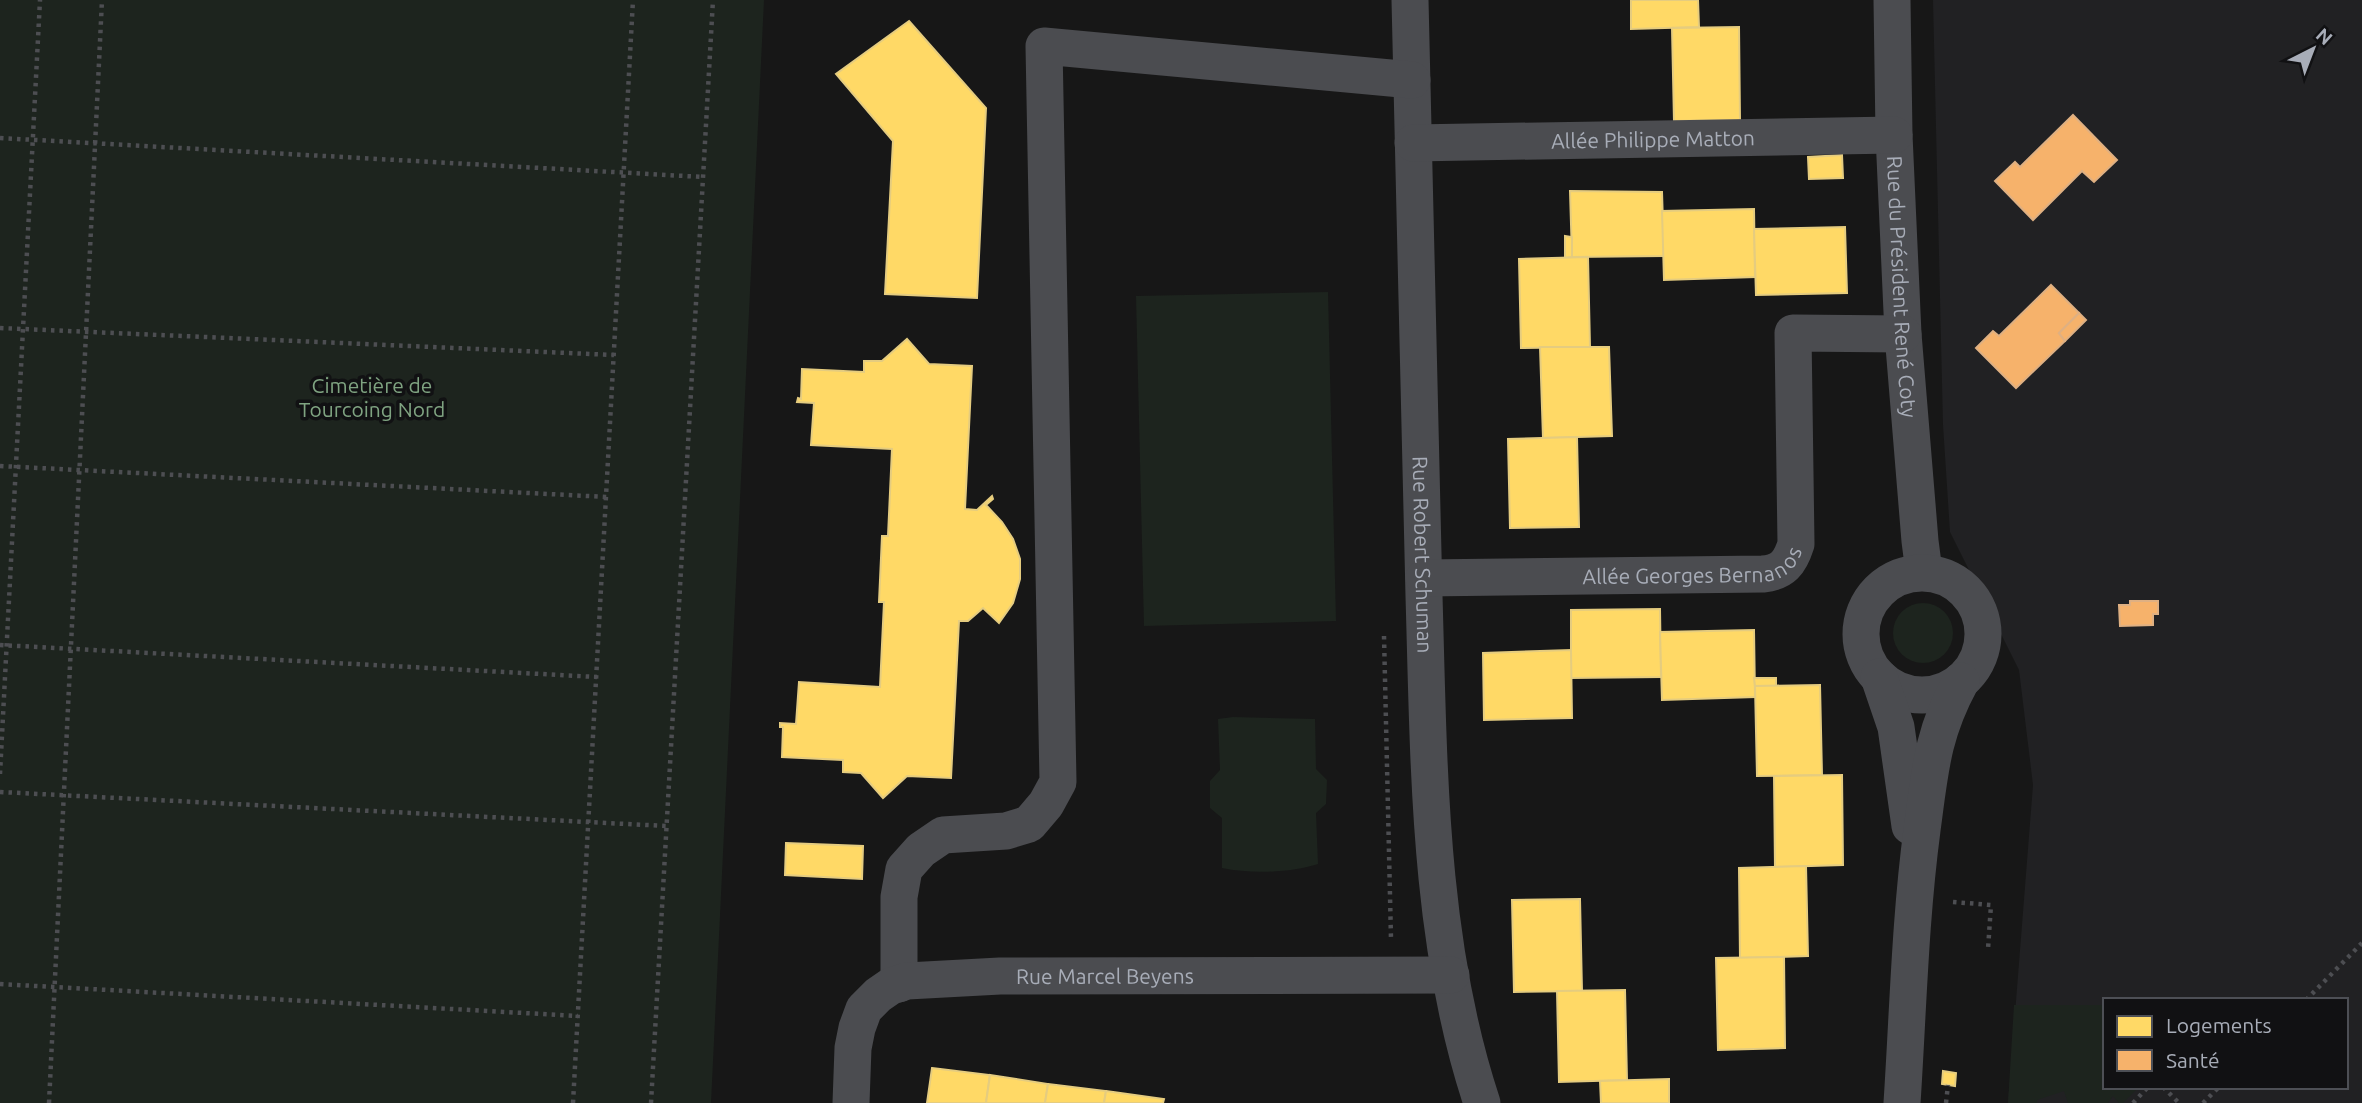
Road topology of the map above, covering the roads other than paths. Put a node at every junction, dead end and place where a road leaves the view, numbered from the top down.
1 (1410, 0) edge
2 (1892, 0) edge
3 (1412, 80) junction
4 (1894, 135) junction
5 (1413, 143) junction
6 (1903, 334) junction
7 (1924, 572) junction
8 (1424, 578) junction
9 (1879, 677) junction
10 (1961, 681) junction
11 (1916, 877) junction
12 (1451, 975) junction
13 (898, 984) junction
14 (851, 1103) edge
15 (1482, 1103) edge
16 (1902, 1103) edge

1 - 3 street, Rue Robert Schuman
2 - 4 street, Rue du Président René Coty
3 - 5 street, Rue Robert Schuman
3 - 13 street
4 - 5 street, Allée Philippe Matton
4 - 6 street, Rue du Président René Coty
5 - 8 street, Rue Robert Schuman
6 - 7 street, Rue du Président René Coty
6 - 8 street, Allée Georges Bernanos
7 - 9 street
7 - 10 street
8 - 12 street, Rue Robert Schuman
9 - 10 street
9 - 11 street
10 - 11 street
11 - 16 street
12 - 13 street, Rue Marcel Beyens
12 - 15 street, Rue Robert Schuman
13 - 14 street, Rue Marcel Beyens

